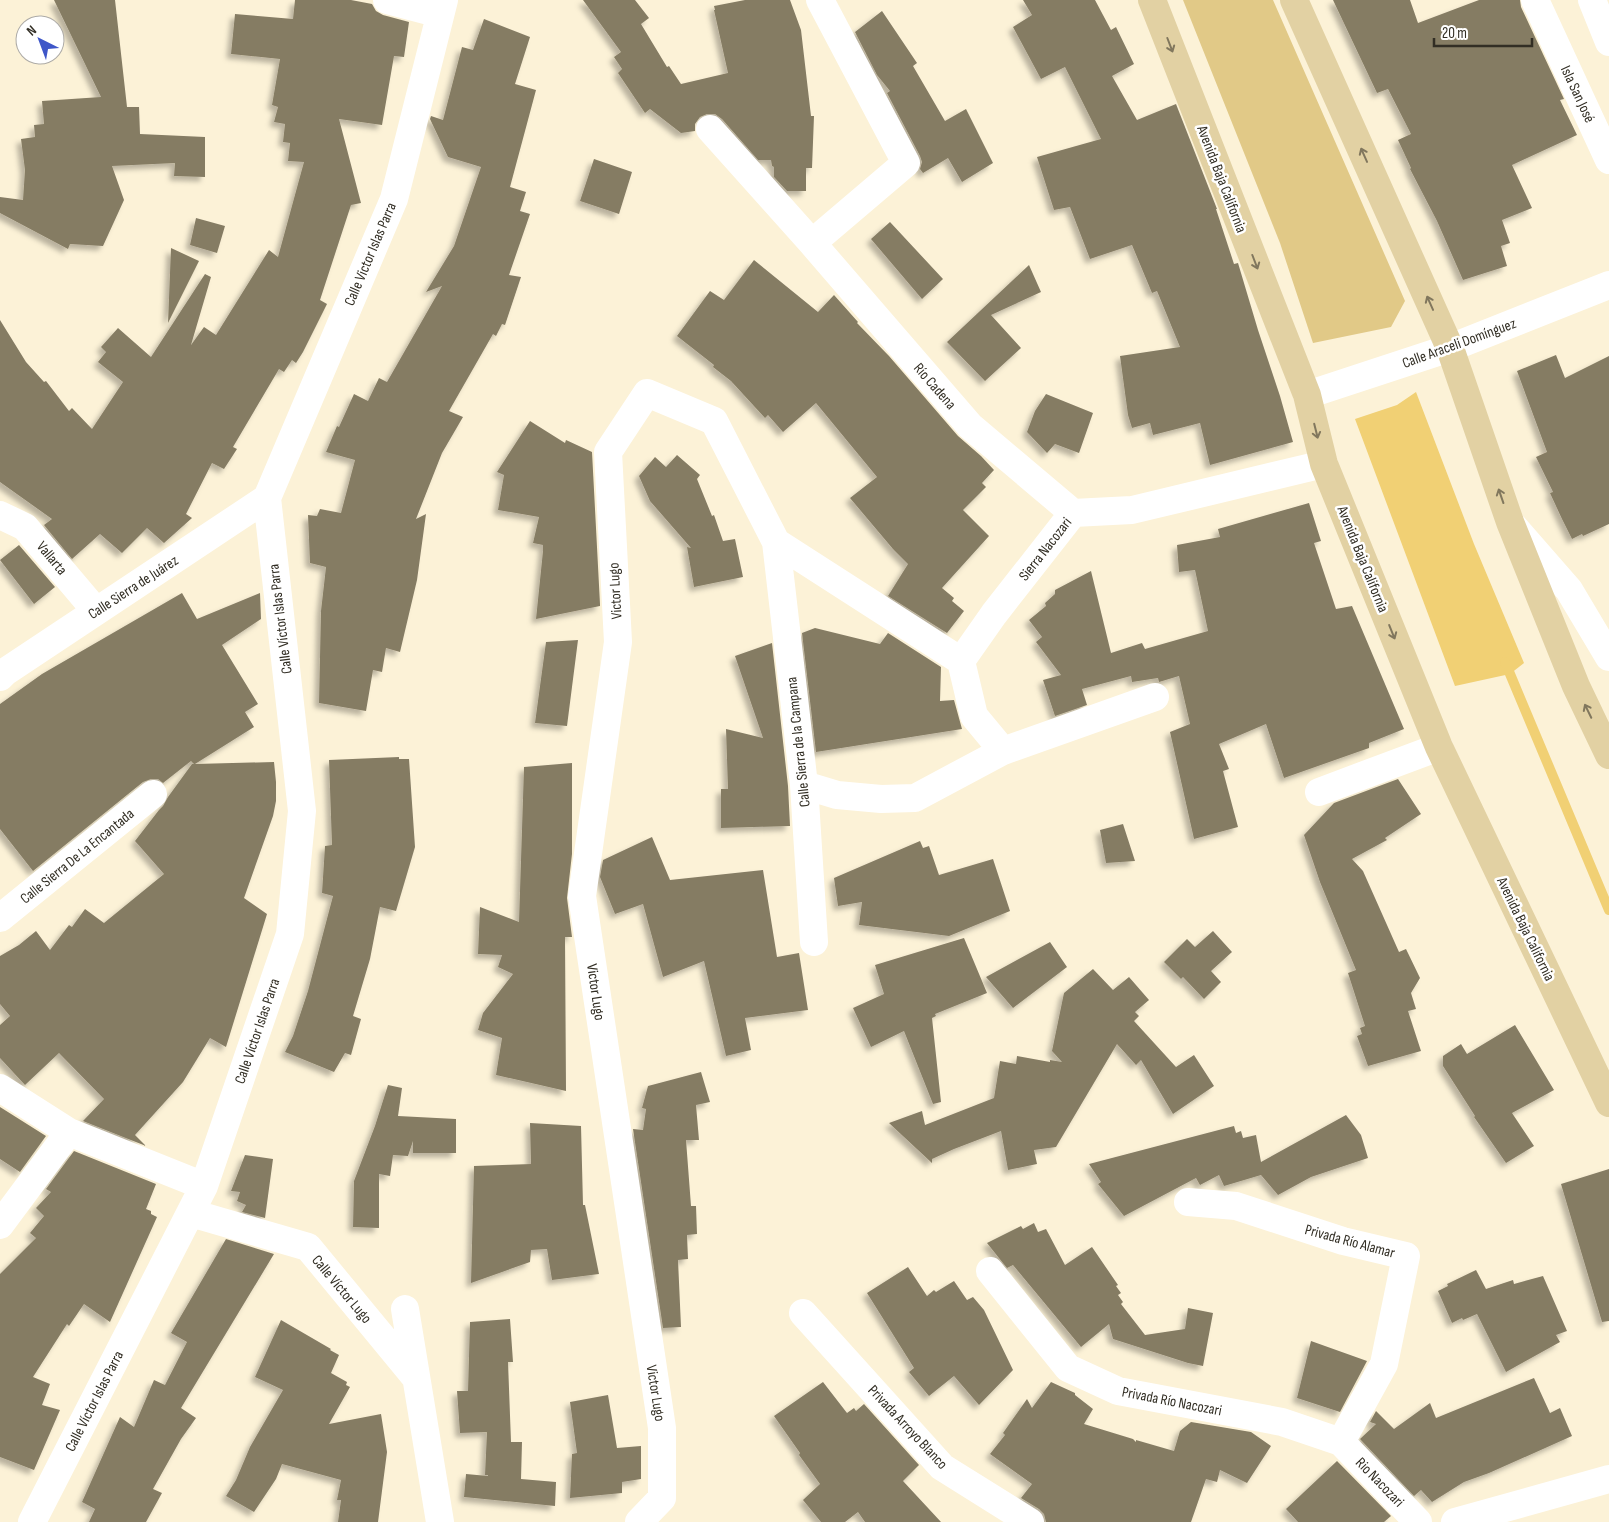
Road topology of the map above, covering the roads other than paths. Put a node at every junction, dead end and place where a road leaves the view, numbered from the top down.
1 (386, 0) edge
2 (820, 0) edge
3 (1152, 0) edge
4 (1294, 0) edge
5 (1535, 0) edge
6 (1592, 0) edge
7 (442, 7) edge
8 (1609, 42) edge
9 (710, 129) dead end
10 (1609, 160) edge
11 (812, 243) junction
12 (1609, 285) edge
13 (1450, 348) junction
14 (1307, 395) junction
15 (1324, 464) junction
16 (267, 498) junction
17 (1073, 512) junction
18 (0, 515) edge
19 (1510, 522) junction
20 (776, 542) junction
21 (96, 611) junction
22 (1609, 657) edge
23 (961, 661) junction
24 (0, 677) edge
25 (1155, 697) dead end
26 (1439, 748) junction
27 (1003, 751) junction
28 (1609, 755) edge
29 (804, 785) junction
30 (1319, 792) dead end
31 (153, 794) dead end
32 (0, 918) edge
33 (814, 942) dead end
34 (0, 1088) edge
35 (1609, 1102) edge
36 (69, 1132) junction
37 (204, 1186) junction
38 (1188, 1202) dead end
39 (191, 1213) junction
40 (0, 1225) edge
41 (990, 1272) dead end
42 (405, 1309) dead end
43 (803, 1313) dead end
44 (416, 1378) junction
45 (1342, 1442) junction
46 (1609, 1479) edge
47 (32, 1522) edge
48 (440, 1522) edge
49 (638, 1522) edge
50 (1030, 1522) edge
51 (1418, 1522) edge
52 (1455, 1522) edge

1 - 7 street
2 - 11 street
3 -> 14 main road, Avenida Baja California
13 -> 4 main road
5 - 10 street, Isla San José
6 - 8 street
7 - 16 street, Calle Victor Islas Parra
9 - 11 street, Río Cadena
11 - 17 street, Río Cadena
12 - 13 street, Calle Araceli Domínguez
13 - 14 street, Calle Araceli Domínguez
19 -> 13 main road
14 -> 15 main road, Avenida Baja California
15 - 17 street, Sierra Nacozari
15 -> 26 main road, Avenida Baja California
16 - 21 street, Calle Sierra de Juárez
16 - 37 street, Calle Víctor Islas Parra
17 - 23 street, Sierra Nacozari
18 - 21 street, Vallarta
19 - 22 street
28 -> 19 main road
20 - 23 street
20 - 29 street, Calle Sierra de la Campana
20 - 49 street, Victor Lugo
21 - 24 street, Calle Sierra de Juárez
23 - 27 street
25 - 27 street
26 - 30 street
26 - 35 main road, Avenida Baja California
27 - 29 street
29 - 33 street, Calle Sierra de la Campana
31 - 32 street, Calle Sierra De La Encantada
34 - 36 street
36 - 37 street
36 - 40 street
37 - 39 street, Calle Víctor Islas Parra
38 - 45 street, Privada Río Alamar
39 - 44 street, Calle Víctor Lugo
39 - 47 street, Calle Víctor Islas Parra
41 - 45 street, Privada Río Nacozari
42 - 44 street
43 - 50 street, Privada Arroyo Blanco
44 - 48 street
45 - 51 street, Rio Nacozari
46 - 52 street

